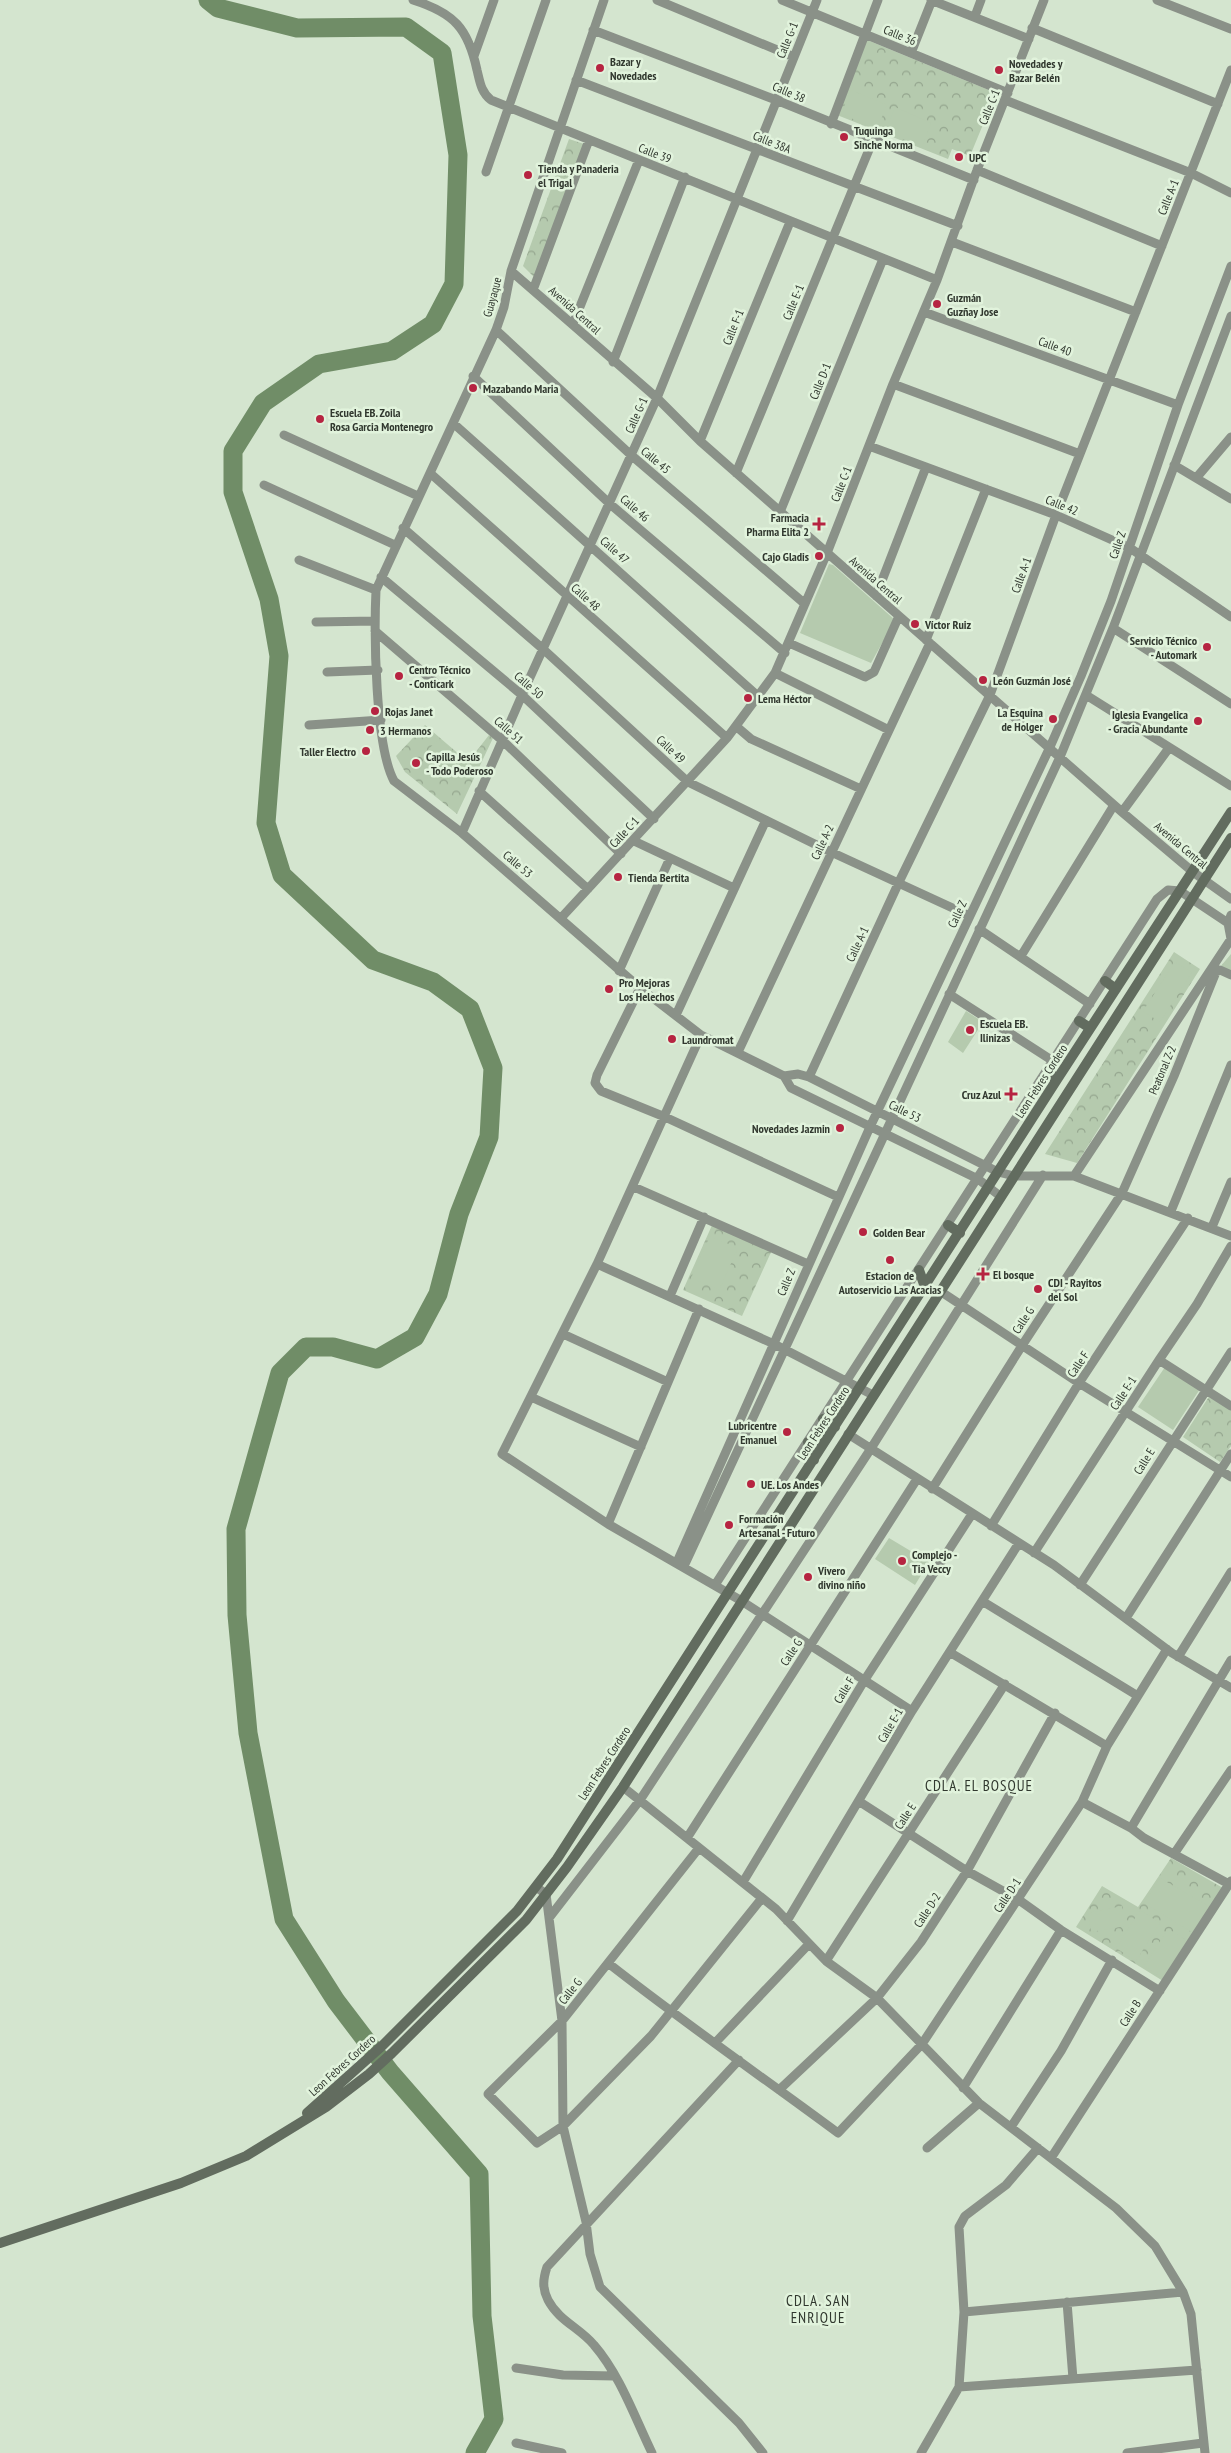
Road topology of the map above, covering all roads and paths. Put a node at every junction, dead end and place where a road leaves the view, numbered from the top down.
1 (413, 0) edge
2 (494, 0) edge
3 (546, 0) edge
4 (604, 0) edge
5 (657, 0) edge
6 (782, 0) edge
7 (817, 0) edge
8 (878, 0) edge
9 (932, 0) edge
10 (981, 0) edge
11 (1044, 0) edge
12 (1157, 0) edge
13 (438, 4) edge
14 (812, 12) junction
15 (975, 16) junction
16 (1032, 28) junction
17 (1231, 29) edge
18 (593, 30) junction
19 (865, 35) junction
20 (1028, 38) junction
21 (911, 53) junction
22 (474, 56) junction
23 (794, 57) junction
24 (1231, 70) edge
25 (576, 80) junction
26 (1007, 97) junction
27 (776, 100) junction
28 (1218, 104) junction
29 (508, 108) junction
30 (831, 124) junction
31 (561, 128) junction
32 (589, 140) junction
33 (873, 140) junction
34 (756, 149) junction
35 (639, 160) junction
36 (977, 170) junction
37 (486, 172) dead end
38 (1191, 173) junction
39 (685, 177) junction
40 (974, 180) junction
41 (854, 188) junction
42 (1231, 192) edge
43 (736, 198) junction
44 (790, 222) junction
45 (958, 226) junction
46 (832, 239) junction
47 (952, 242) junction
48 (1162, 246) junction
49 (883, 259) junction
50 (1231, 266) edge
51 (512, 271) junction
52 (937, 280) junction
53 (533, 290) junction
54 (924, 312) junction
55 (1136, 312) junction
56 (1231, 316) edge
57 (573, 324) junction
58 (496, 330) junction
59 (1228, 333) edge
60 (613, 362) junction
61 (473, 376) junction
62 (1110, 380) junction
63 (893, 384) junction
64 (657, 398) junction
65 (1178, 405) junction
66 (453, 422) junction
67 (284, 435) dead end
68 (1231, 436) edge
69 (700, 441) junction
70 (869, 446) junction
71 (1080, 454) junction
72 (631, 455) junction
73 (1174, 465) junction
74 (926, 467) junction
75 (430, 473) junction
76 (736, 473) junction
77 (1196, 477) junction
78 (264, 485) dead end
79 (986, 490) junction
80 (418, 496) junction
81 (1231, 499) edge
82 (610, 504) junction
83 (780, 512) junction
84 (1056, 515) junction
85 (403, 528) junction
86 (396, 545) junction
87 (591, 545) junction
88 (1130, 548) junction
89 (827, 553) junction
90 (1141, 556) junction
91 (298, 560) dead end
92 (381, 577) junction
93 (376, 590) junction
94 (876, 596) junction
95 (567, 597) junction
96 (805, 604) junction
97 (899, 616) junction
98 (1231, 616) edge
99 (375, 621) junction
100 (316, 622) dead end
101 (1113, 628) junction
102 (375, 631) junction
103 (928, 642) junction
104 (789, 643) junction
105 (543, 649) junction
106 (785, 653) junction
107 (378, 670) junction
108 (327, 672) dead end
109 (775, 673) junction
110 (522, 695) junction
111 (990, 695) junction
112 (1086, 695) junction
113 (759, 697) junction
114 (1231, 704) edge
115 (380, 720) junction
116 (309, 725) dead end
117 (737, 727) junction
118 (889, 730) junction
119 (727, 738) junction
120 (503, 741) junction
121 (1050, 747) junction
122 (1169, 748) junction
123 (1060, 758) junction
124 (688, 782) junction
125 (1231, 786) edge
126 (861, 789) junction
127 (479, 791) junction
128 (1114, 805) junction
129 (1122, 812) junction
130 (1231, 812) edge
131 (654, 819) junction
132 (766, 820) junction
133 (462, 833) junction
134 (1231, 838) edge
135 (634, 840) junction
136 (831, 852) junction
137 (621, 854) junction
138 (670, 858) junction
139 (1193, 872) junction
140 (1204, 880) junction
141 (899, 882) junction
142 (734, 888) junction
143 (588, 889) junction
144 (1180, 891) junction
145 (1192, 899) junction
146 (1231, 899) edge
147 (970, 916) junction
148 (562, 918) junction
149 (1229, 919) edge
150 (979, 929) junction
151 (1231, 939) edge
152 (1021, 956) junction
153 (619, 971) junction
154 (1231, 975) edge
155 (1105, 981) junction
156 (640, 988) junction
157 (1116, 989) junction
158 (949, 994) junction
159 (1090, 1004) junction
160 (676, 1015) junction
161 (1079, 1021) junction
162 (1090, 1028) junction
163 (701, 1035) junction
164 (738, 1052) junction
165 (1050, 1065) junction
166 (1231, 1065) edge
167 (784, 1076) junction
168 (809, 1077) junction
169 (1056, 1081) junction
170 (877, 1112) junction
171 (665, 1116) junction
172 (891, 1118) junction
173 (870, 1127) junction
174 (884, 1133) junction
175 (986, 1165) junction
176 (998, 1172) junction
177 (1043, 1174) junction
178 (1014, 1176) junction
179 (1074, 1176) junction
180 (978, 1179) junction
181 (1231, 1182) edge
182 (634, 1187) junction
183 (989, 1187) junction
184 (1122, 1193) junction
185 (1000, 1196) junction
186 (838, 1197) junction
187 (1171, 1212) junction
188 (704, 1217) junction
189 (1188, 1218) junction
190 (948, 1226) junction
191 (1212, 1227) junction
192 (960, 1233) junction
193 (1231, 1236) edge
194 (1231, 1246) edge
195 (597, 1264) junction
196 (808, 1264) junction
197 (919, 1270) junction
198 (925, 1287) junction
199 (940, 1291) junction
200 (670, 1296) junction
201 (961, 1304) junction
202 (699, 1309) junction
203 (563, 1334) junction
204 (774, 1344) junction
205 (1023, 1344) junction
206 (783, 1349) junction
207 (1231, 1352) edge
208 (1159, 1360) junction
209 (848, 1381) junction
210 (668, 1382) junction
211 (1079, 1383) junction
212 (860, 1388) junction
213 (1206, 1389) junction
214 (873, 1395) junction
215 (530, 1397) junction
216 (1231, 1406) edge
217 (1126, 1411) junction
218 (823, 1419) junction
219 (835, 1427) junction
220 (848, 1434) junction
221 (1172, 1440) junction
222 (808, 1442) junction
223 (641, 1447) junction
224 (870, 1450) junction
225 (1231, 1454) edge
226 (814, 1460) junction
227 (1220, 1470) junction
228 (1231, 1477) edge
229 (917, 1479) junction
230 (932, 1489) junction
231 (972, 1514) junction
232 (608, 1524) junction
233 (991, 1526) junction
234 (1019, 1543) junction
235 (1034, 1553) junction
236 (681, 1564) junction
237 (1231, 1572) edge
238 (715, 1585) junction
239 (1080, 1585) junction
240 (728, 1592) junction
241 (740, 1600) junction
242 (982, 1601) junction
243 (760, 1615) junction
244 (1126, 1618) junction
245 (810, 1646) junction
246 (1167, 1649) junction
247 (951, 1653) junction
248 (1178, 1657) junction
249 (1231, 1660) edge
250 (1217, 1680) junction
251 (864, 1681) junction
252 (1005, 1684) junction
253 (1231, 1688) edge
254 (1138, 1696) junction
255 (912, 1711) junction
256 (1055, 1713) junction
257 (1108, 1746) junction
258 (1231, 1770) edge
259 (622, 1786) junction
260 (640, 1800) junction
261 (860, 1802) junction
262 (1082, 1802) junction
263 (1130, 1828) junction
264 (910, 1833) junction
265 (687, 1838) junction
266 (699, 1848) junction
267 (1174, 1854) junction
268 (968, 1871) junction
269 (743, 1882) junction
270 (1230, 1883) edge
271 (536, 1887) junction
272 (546, 1894) junction
273 (762, 1898) junction
274 (1019, 1900) junction
275 (549, 1918) junction
276 (787, 1921) junction
277 (1061, 1930) junction
278 (809, 1944) junction
279 (1112, 1960) junction
280 (826, 1961) junction
281 (608, 1963) junction
282 (1160, 1990) junction
283 (877, 1998) junction
284 (670, 2012) junction
285 (562, 2020) junction
286 (715, 2043) junction
287 (922, 2044) junction
288 (739, 2060) junction
289 (963, 2088) junction
290 (779, 2090) junction
291 (979, 2103) junction
292 (295, 2125) junction
293 (563, 2126) junction
294 (1011, 2127) junction
295 (927, 2148) dead end
296 (1038, 2148) junction
297 (1050, 2158) junction
298 (586, 2222) junction
299 (0, 2243) edge
300 (1183, 2292) junction
301 (1067, 2302) junction
302 (964, 2312) junction
303 (516, 2368) dead end
304 (1197, 2370) junction
305 (614, 2376) junction
306 (1073, 2379) junction
307 (959, 2387) junction
308 (516, 2443) dead end
309 (1203, 2443) junction
310 (562, 2453) edge
311 (652, 2453) edge
312 (763, 2453) edge
313 (921, 2453) edge
314 (1127, 2453) edge
315 (1205, 2453) edge

1 - 13 street, Calle 39
2 - 22 street
3 - 29 street
4 - 18 street, Guayaque
5 - 23 street
6 - 14 street, Calle 36
7 - 14 street, Calle G-1
8 - 19 street
9 - 15 street
9 - 21 street
10 - 15 street
11 - 16 street, Calle C-1
12 - 17 street
13 - 22 street, Calle 39
14 - 19 street, Calle 36
14 - 23 street, Calle G-1
15 - 20 street
16 - 20 street, Calle C-1
16 - 28 street
18 - 25 street, Guayaque
18 - 27 street, Calle 38
19 - 21 street, Calle 36
19 - 30 street
20 - 26 street, Calle C-1
21 - 26 street, Calle 36
22 - 29 street, Calle 39
23 - 27 street, Calle G-1
24 - 28 street, Calle A-1
25 - 31 street, Guayaque
25 - 34 street, Calle 38A
26 - 36 street, Calle C-1
26 - 38 street, Calle 36
27 - 30 street, Calle 38
27 - 34 street, Calle G-1
28 - 38 street, Calle A-1
29 - 31 street, Calle 39
29 - 37 street
30 - 33 street, Calle 38
31 - 32 street, Calle 39
31 - 51 street, Guayaque
32 - 35 street, Calle 39
32 - 53 street
33 - 40 street, Calle 38
33 - 41 street, Calle E-1
34 - 41 street, Calle 38A
34 - 43 street, Calle G-1
35 - 39 street, Calle 39
35 - 57 street
36 - 40 street, Calle C-1
36 - 48 street
38 - 42 street, Calle 36
38 - 48 street, Calle A-1
39 - 43 street, Calle 39
39 - 60 street
40 - 45 street, Calle C-1
41 - 45 street, Calle 38A
41 - 46 street, Calle E-1
43 - 44 street, Calle 39
43 - 64 street, Calle G-1
44 - 46 street, Calle 39
44 - 69 street, Calle F-1
45 - 47 street, Calle C-1
46 - 49 street, Calle 39
46 - 76 street, Calle E-1
47 - 52 street, Calle C-1
47 - 55 street
48 - 55 street, Calle A-1
49 - 52 street, Calle 39
49 - 83 street, Calle D-1
50 - 65 street, Calle Z
51 - 53 street, Avenida Central
51 - 58 street, Guayaque
52 - 54 street, Calle C-1
53 - 57 street, Avenida Central
54 - 62 street, Calle 40
54 - 63 street, Calle C-1
55 - 62 street, Calle A-1
56 - 59 street, Calle Z
57 - 60 street, Avenida Central
58 - 61 street, Guayaque
58 - 72 street, Calle 45
59 - 73 street, Calle Z
60 - 64 street, Avenida Central
61 - 66 street, Guayaque
61 - 82 street, Calle 46
62 - 65 street, Calle 40
62 - 71 street, Calle A-1
63 - 70 street, Calle C-1
63 - 71 street
64 - 69 street, Avenida Central
64 - 72 street, Calle G-1
65 - 88 street, Calle Z
66 - 75 street, Guayaque
66 - 87 street, Calle 47
67 - 80 street
68 - 77 street
69 - 76 street, Avenida Central
70 - 74 street, Calle 42
70 - 89 street, Calle C-1
71 - 84 street, Calle A-1
72 - 82 street, Calle G-1
72 - 96 street, Calle 45
73 - 77 street
73 - 90 street, Calle Z
74 - 79 street, Calle 42
74 - 94 street
75 - 80 street, Guayaque
75 - 95 street, Calle 48
76 - 83 street, Avenida Central
77 - 81 street
78 - 86 street
79 - 84 street, Calle 42
79 - 103 street, Calle A-2
80 - 85 street, Guayaque
82 - 87 street, Calle G-1
82 - 106 street, Calle 46
83 - 89 street, Avenida Central
84 - 88 street, Calle 42
84 - 111 street, Calle A-1
85 - 86 street, Guayaque
85 - 105 street, Calle 49
86 - 92 street, Guayaque
87 - 95 street, Calle G-1
87 - 113 street, Calle 47
88 - 90 street, Calle 42
88 - 121 street, Calle Z
89 - 94 street, Avenida Central
89 - 96 street, Calle C-1
90 - 98 street, Calle 42
90 - 101 street, Calle Z
91 - 93 street
92 - 93 street, Guayaque
92 - 110 street, Calle 50
93 - 99 street, Calle 53
94 - 97 street, Avenida Central
95 - 105 street, Calle G-1
95 - 119 street, Calle 48
96 - 104 street, Calle C-1
97 - 103 street, Avenida Central
97 - 104 street
99 - 100 street
99 - 102 street, Calle 53
101 - 112 street, Calle Z
101 - 114 street
102 - 107 street, Calle 53
102 - 120 street, Calle 51
103 - 111 street, Avenida Central
103 - 118 street, Calle A-2
104 - 106 street, Calle C-1
105 - 110 street, Calle G-1
105 - 124 street, Calle 49
106 - 109 street, Calle C-1
107 - 108 street
107 - 115 street, Calle 53
109 - 113 street, Calle C-1
109 - 118 street
110 - 120 street, Calle G-1
110 - 131 street, Calle 50
111 - 121 street, Avenida Central
111 - 141 street, Calle A-1
112 - 122 street
112 - 123 street, Calle Z
113 - 117 street, Calle C-1
115 - 116 street
115 - 133 street, Calle 53
117 - 119 street, Calle C-1
117 - 126 street
118 - 126 street, Calle A-2
119 - 124 street, Calle C-1
120 - 127 street, Calle G-1
120 - 137 street, Calle 51
121 - 123 street, Avenida Central
121 - 147 street, Calle Z
122 - 125 street
122 - 129 street
123 - 128 street, Avenida Central
123 - 150 street, Calle Z
124 - 131 street, Calle C-1
124 - 132 street, Calle 49
126 - 136 street, Calle A-2
127 - 133 street, Calle G-1
127 - 143 street
128 - 129 street, Avenida Central
128 - 152 street
129 - 139 street, Avenida Central
130 - 139 street, Leon Febres Cordero
131 - 135 street, Calle C-1
132 - 136 street, Calle 49
132 - 142 street
133 - 148 street, Calle 53
134 - 140 street, Leon Febres Cordero
135 - 137 street, Calle C-1
135 - 138 street
136 - 141 street, Calle 49
136 - 164 street, Calle A-2
137 - 143 street, Calle C-1
138 - 142 street
138 - 153 street
139 - 140 street, Avenida Central
139 - 144 street, Leon Febres Cordero
140 - 145 street, Leon Febres Cordero
140 - 146 street, Avenida Central
141 - 147 street, Calle 49
141 - 168 street, Calle A-1
142 - 160 street
143 - 148 street, Calle C-1
144 - 145 street
144 - 155 street
144 - 157 street, Leon Febres Cordero
145 - 149 street
145 - 178 street, Leon Febres Cordero
147 - 170 street, Calle Z
148 - 153 street, Calle 53
149 - 151 street
150 - 152 street
150 - 158 street, Calle Z
151 - 179 street
152 - 159 street
153 - 156 street, Calle 53
154 - 184 street, Peatonal Z-2
155 - 157 street
155 - 159 street
156 - 160 street, Calle 53
156 - 171 street
157 - 162 street, Leon Febres Cordero
158 - 165 street
158 - 172 street, Calle Z
159 - 161 street
160 - 163 street, Calle 53
161 - 162 street
161 - 165 street
162 - 169 street, Leon Febres Cordero
163 - 164 street, Calle 53
163 - 171 street
164 - 167 street, Calle 53
165 - 169 street
165 - 175 street
166 - 187 street
167 - 168 street, Calle 53
167 - 173 street, Calle 53
168 - 170 street, Calle 53
169 - 176 street, Leon Febres Cordero
170 - 172 street, Calle 53
170 - 173 street, Calle Z
171 - 182 street
171 - 186 street
172 - 174 street, Calle Z
172 - 175 street, Calle 53
173 - 174 street, Calle 53
173 - 186 street, Calle Z
174 - 180 street, Calle 53
174 - 206 street, Calle Z
175 - 176 street, Calle 53
175 - 180 street
176 - 178 street, Calle 53
176 - 183 street, Leon Febres Cordero
177 - 178 street, Calle 53
177 - 179 street, Calle 53
177 - 201 street
178 - 185 street, Leon Febres Cordero
179 - 184 street, Calle 53
180 - 183 street, Calle 53
180 - 190 street
181 - 191 street
182 - 188 street
182 - 195 street
183 - 185 street, Calle 53
183 - 192 street, Leon Febres Cordero
184 - 187 street, Calle 53
184 - 205 street, Calle G
185 - 199 street, Leon Febres Cordero
186 - 196 street, Calle Z
187 - 189 street, Calle 53
188 - 196 street
188 - 200 street
189 - 191 street, Calle 53
189 - 211 street, Calle F
190 - 192 street
190 - 197 street
191 - 193 street, Calle 53
192 - 198 street, Leon Febres Cordero
194 - 208 street, Calle E-1
195 - 200 street
195 - 203 street
196 - 204 street, Calle Z
197 - 198 street
197 - 209 street
198 - 212 street, Leon Febres Cordero
199 - 201 street
199 - 214 street, Leon Febres Cordero
200 - 202 street
201 - 205 street
201 - 224 street
202 - 204 street
202 - 210 street
203 - 210 street
203 - 215 street
204 - 206 street
204 - 236 street, Calle Z
205 - 211 street
205 - 230 street, Calle G
206 - 209 street
206 - 236 street, Calle Z
207 - 213 street, Calle E
208 - 213 street
208 - 217 street, Calle E-1
209 - 212 street
209 - 218 street
210 - 223 street
211 - 217 street
211 - 233 street, Calle F
212 - 214 street
212 - 219 street, Leon Febres Cordero
213 - 216 street
213 - 221 street, Calle E
214 - 220 street, Leon Febres Cordero
215 - 223 street
215 - 232 street
217 - 221 street
217 - 235 street, Calle E-1
218 - 219 street
218 - 222 street
219 - 226 street, Leon Febres Cordero
220 - 224 street
220 - 241 street, Leon Febres Cordero
221 - 227 street
221 - 239 street, Calle E
222 - 226 street
222 - 238 street
223 - 232 street
224 - 229 street
224 - 243 street
225 - 227 street
226 - 240 street, Leon Febres Cordero
227 - 228 street
227 - 244 street
229 - 230 street
229 - 245 street, Calle G
230 - 231 street
231 - 233 street
231 - 251 street, Calle F
232 - 236 street
233 - 234 street
234 - 235 street
234 - 242 street, Calle E-1
235 - 239 street
236 - 238 street
237 - 248 street
238 - 240 street
239 - 244 street
240 - 241 street
240 - 271 street, Leon Febres Cordero
241 - 243 street
241 - 259 street, Leon Febres Cordero
242 - 247 street, Calle E-1
242 - 254 street
243 - 245 street
243 - 260 street
244 - 246 street
245 - 251 street
245 - 265 street, Calle G
246 - 248 street
246 - 254 street, Calle D-1
247 - 252 street
247 - 255 street, Calle E-1
248 - 250 street
249 - 250 street
250 - 253 street
250 - 263 street
251 - 255 street
251 - 269 street, Calle F
252 - 256 street
252 - 264 street, Calle E
254 - 257 street, Calle D-1
255 - 261 street, Calle E-1
256 - 257 street
256 - 268 street, Calle D-2
257 - 262 street, Calle D-1
258 - 267 street
259 - 260 street
259 - 272 street, Leon Febres Cordero
260 - 265 street
260 - 275 street
261 - 264 street
261 - 276 street, Calle E-1
262 - 263 street
262 - 274 street, Calle D-1
263 - 267 street
264 - 268 street
264 - 280 street, Calle E
265 - 266 street
266 - 269 street
266 - 281 street, Calle G
267 - 270 street
268 - 274 street
268 - 283 street, Calle D-2
269 - 273 street
270 - 282 street, Calle B
271 - 272 street
271 - 292 street, Leon Febres Cordero
272 - 275 street
272 - 292 street, Leon Febres Cordero
273 - 276 street
273 - 284 street
274 - 277 street
274 - 287 street, Calle D-1
275 - 285 street
276 - 278 street
277 - 279 street
277 - 289 street
278 - 280 street
278 - 286 street
279 - 282 street
279 - 294 street
280 - 283 street
281 - 284 street
281 - 285 street, Calle G
282 - 297 street, Calle B
283 - 287 street
283 - 290 street, Calle D-2
284 - 286 street
284 - 293 street
285 - 293 street
285 - 293 street, Calle G
286 - 288 street
287 - 289 street
287 - 290 street, Calle D-1
288 - 290 street
288 - 298 street
289 - 291 street
291 - 294 street
291 - 295 street
292 - 299 street, Leon Febres Cordero
293 - 298 street
294 - 296 street
296 - 297 street
296 - 302 street
297 - 300 street
298 - 305 street
298 - 312 street
300 - 301 street
300 - 304 street
301 - 302 street
301 - 306 street
302 - 307 street
303 - 305 street
304 - 306 street
304 - 309 street
305 - 311 street
306 - 307 street
307 - 313 street
308 - 310 street
309 - 314 street
309 - 315 street

